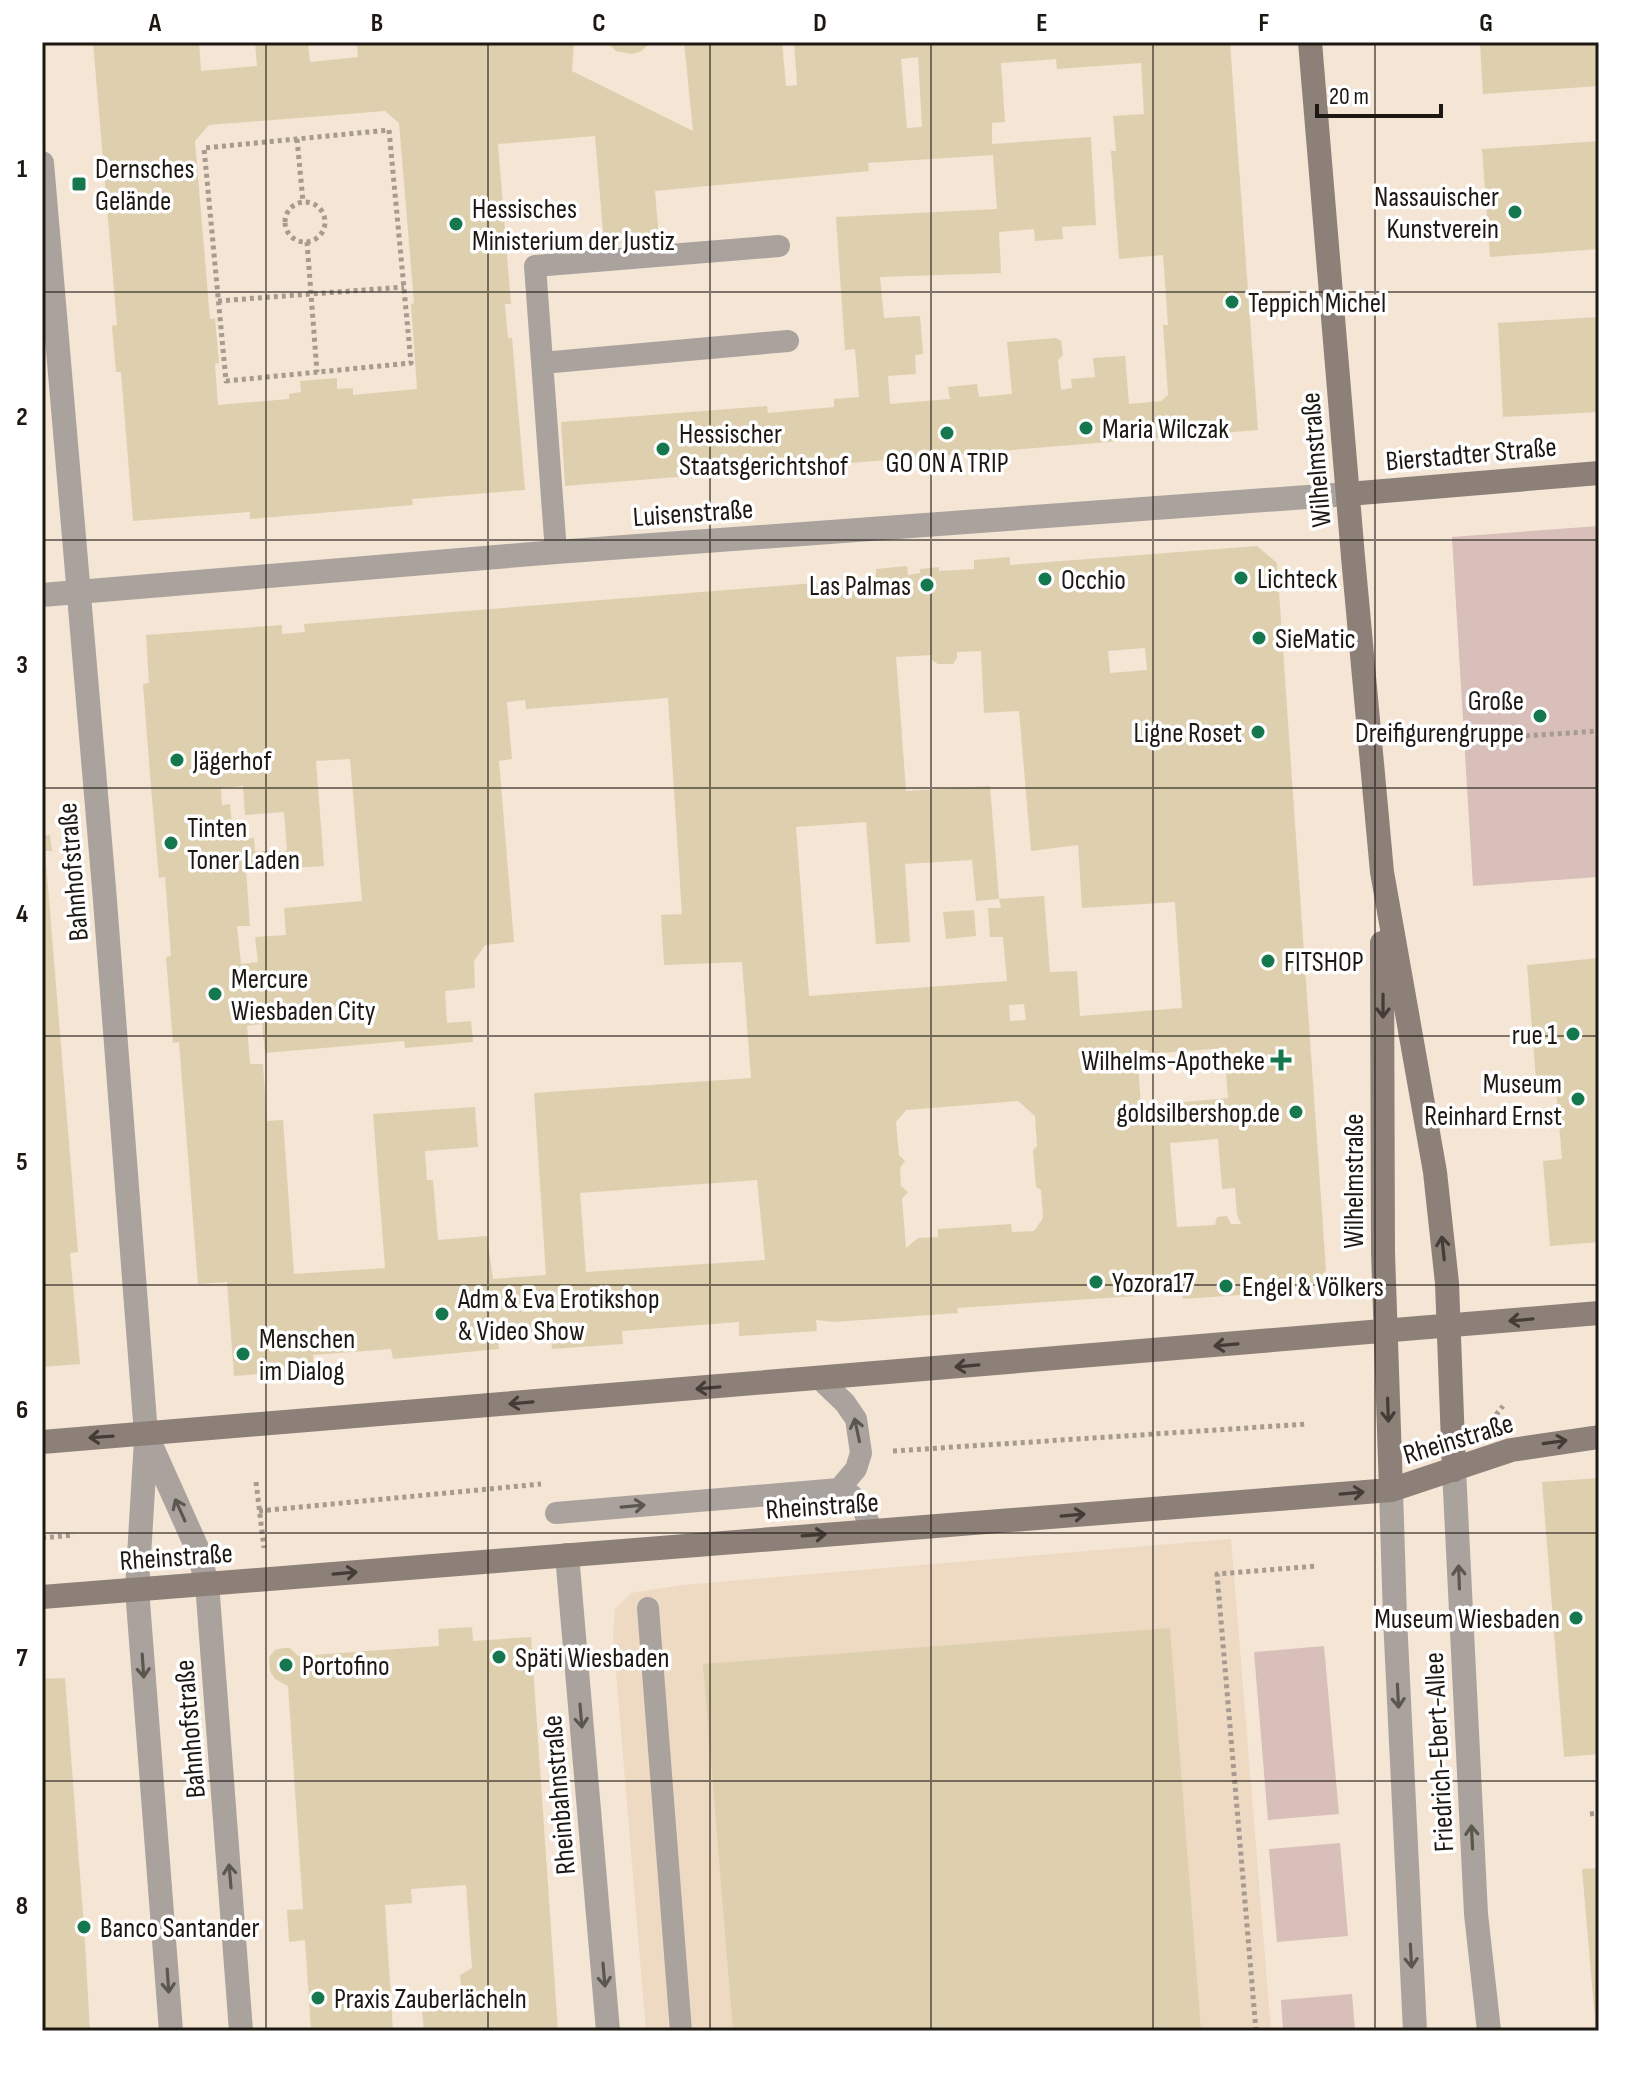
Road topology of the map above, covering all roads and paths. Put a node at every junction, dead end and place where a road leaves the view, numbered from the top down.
1 (1310, 42) edge
2 (297, 139) junction
3 (42, 163) edge
4 (303, 202) junction
5 (307, 242) junction
6 (779, 246) dead end
7 (404, 287) junction
8 (311, 294) junction
9 (218, 301) junction
10 (788, 341) dead end
11 (542, 363) junction
12 (317, 372) junction
13 (1599, 473) edge
14 (1348, 494) junction
15 (556, 552) junction
16 (78, 591) junction
17 (42, 595) edge
18 (1599, 731) edge
19 (1446, 741) dead end
20 (1382, 872) junction
21 (1559, 1118) dead end
22 (1478, 1124) dead end
23 (1599, 1313) edge
24 (1450, 1326) junction
25 (1386, 1332) junction
26 (819, 1378) junction
27 (146, 1434) junction
28 (1599, 1437) edge
29 (42, 1442) edge
30 (1454, 1470) junction
31 (256, 1482) dead end
32 (839, 1489) junction
33 (1391, 1490) junction
34 (556, 1513) dead end
35 (872, 1531) junction
36 (74, 1535) dead end
37 (42, 1538) edge
38 (567, 1555) junction
39 (265, 1561) dead end
40 (1317, 1566) dead end
41 (207, 1583) junction
42 (137, 1589) junction
43 (42, 1597) edge
44 (648, 1608) dead end
45 (1599, 1813) edge
46 (1590, 1814) dead end
47 (171, 2031) edge
48 (241, 2031) edge
49 (608, 2031) edge
50 (681, 2031) edge
51 (1256, 2031) edge
52 (1415, 2031) edge
53 (1489, 2031) edge

1 - 14 main road, Wilhelmstraße
2 - 4 path
2 - 7 path
2 - 9 path
3 - 16 street, Bahnhofstraße
4 - 5 path
4 - 5 path
5 - 8 path
6 - 11 lane
7 - 8 path
7 - 12 path
8 - 9 path
8 - 12 path
9 - 12 path
10 - 11 lane
11 - 15 lane
13 - 14 main road, Bierstadter Straße
14 - 15 street, Luisenstraße
14 - 20 main road, Wilhelmstraße
15 - 16 street, Luisenstraße
16 - 17 street, Luisenstraße
16 - 27 street, Bahnhofstraße
18 - 19 path
24 -> 20 main road, Wilhelmstraße
20 -> 25 main road, Wilhelmstraße
21 - 22 path
23 -> 24 main road
24 - 25 main road
24 - 30 main road, Wilhelmstraße
25 -> 26 main road
25 -> 33 main road, Wilhelmstraße
26 -> 27 main road
32 -> 26 lane
27 -> 29 main road
41 -> 27 street, Bahnhofstraße
27 - 42 street, Bahnhofstraße
30 -> 28 main road, Rheinstraße
30 - 33 main road, Rheinstraße
53 -> 30 street, Friedrich-Ebert-Allee
31 - 39 path
34 -> 32 lane
32 - 35 lane
35 -> 33 main road, Rheinstraße
33 -> 52 street, Friedrich-Ebert-Allee
38 -> 35 main road, Rheinstraße
36 - 37 path
41 -> 38 main road, Rheinstraße
38 -> 49 street, Rheinbahnstraße
40 - 51 path
41 - 42 main road, Rheinstraße
48 -> 41 street, Bahnhofstraße
42 - 43 main road, Rheinstraße
42 -> 47 street, Bahnhofstraße
44 - 50 lane
45 - 46 path

